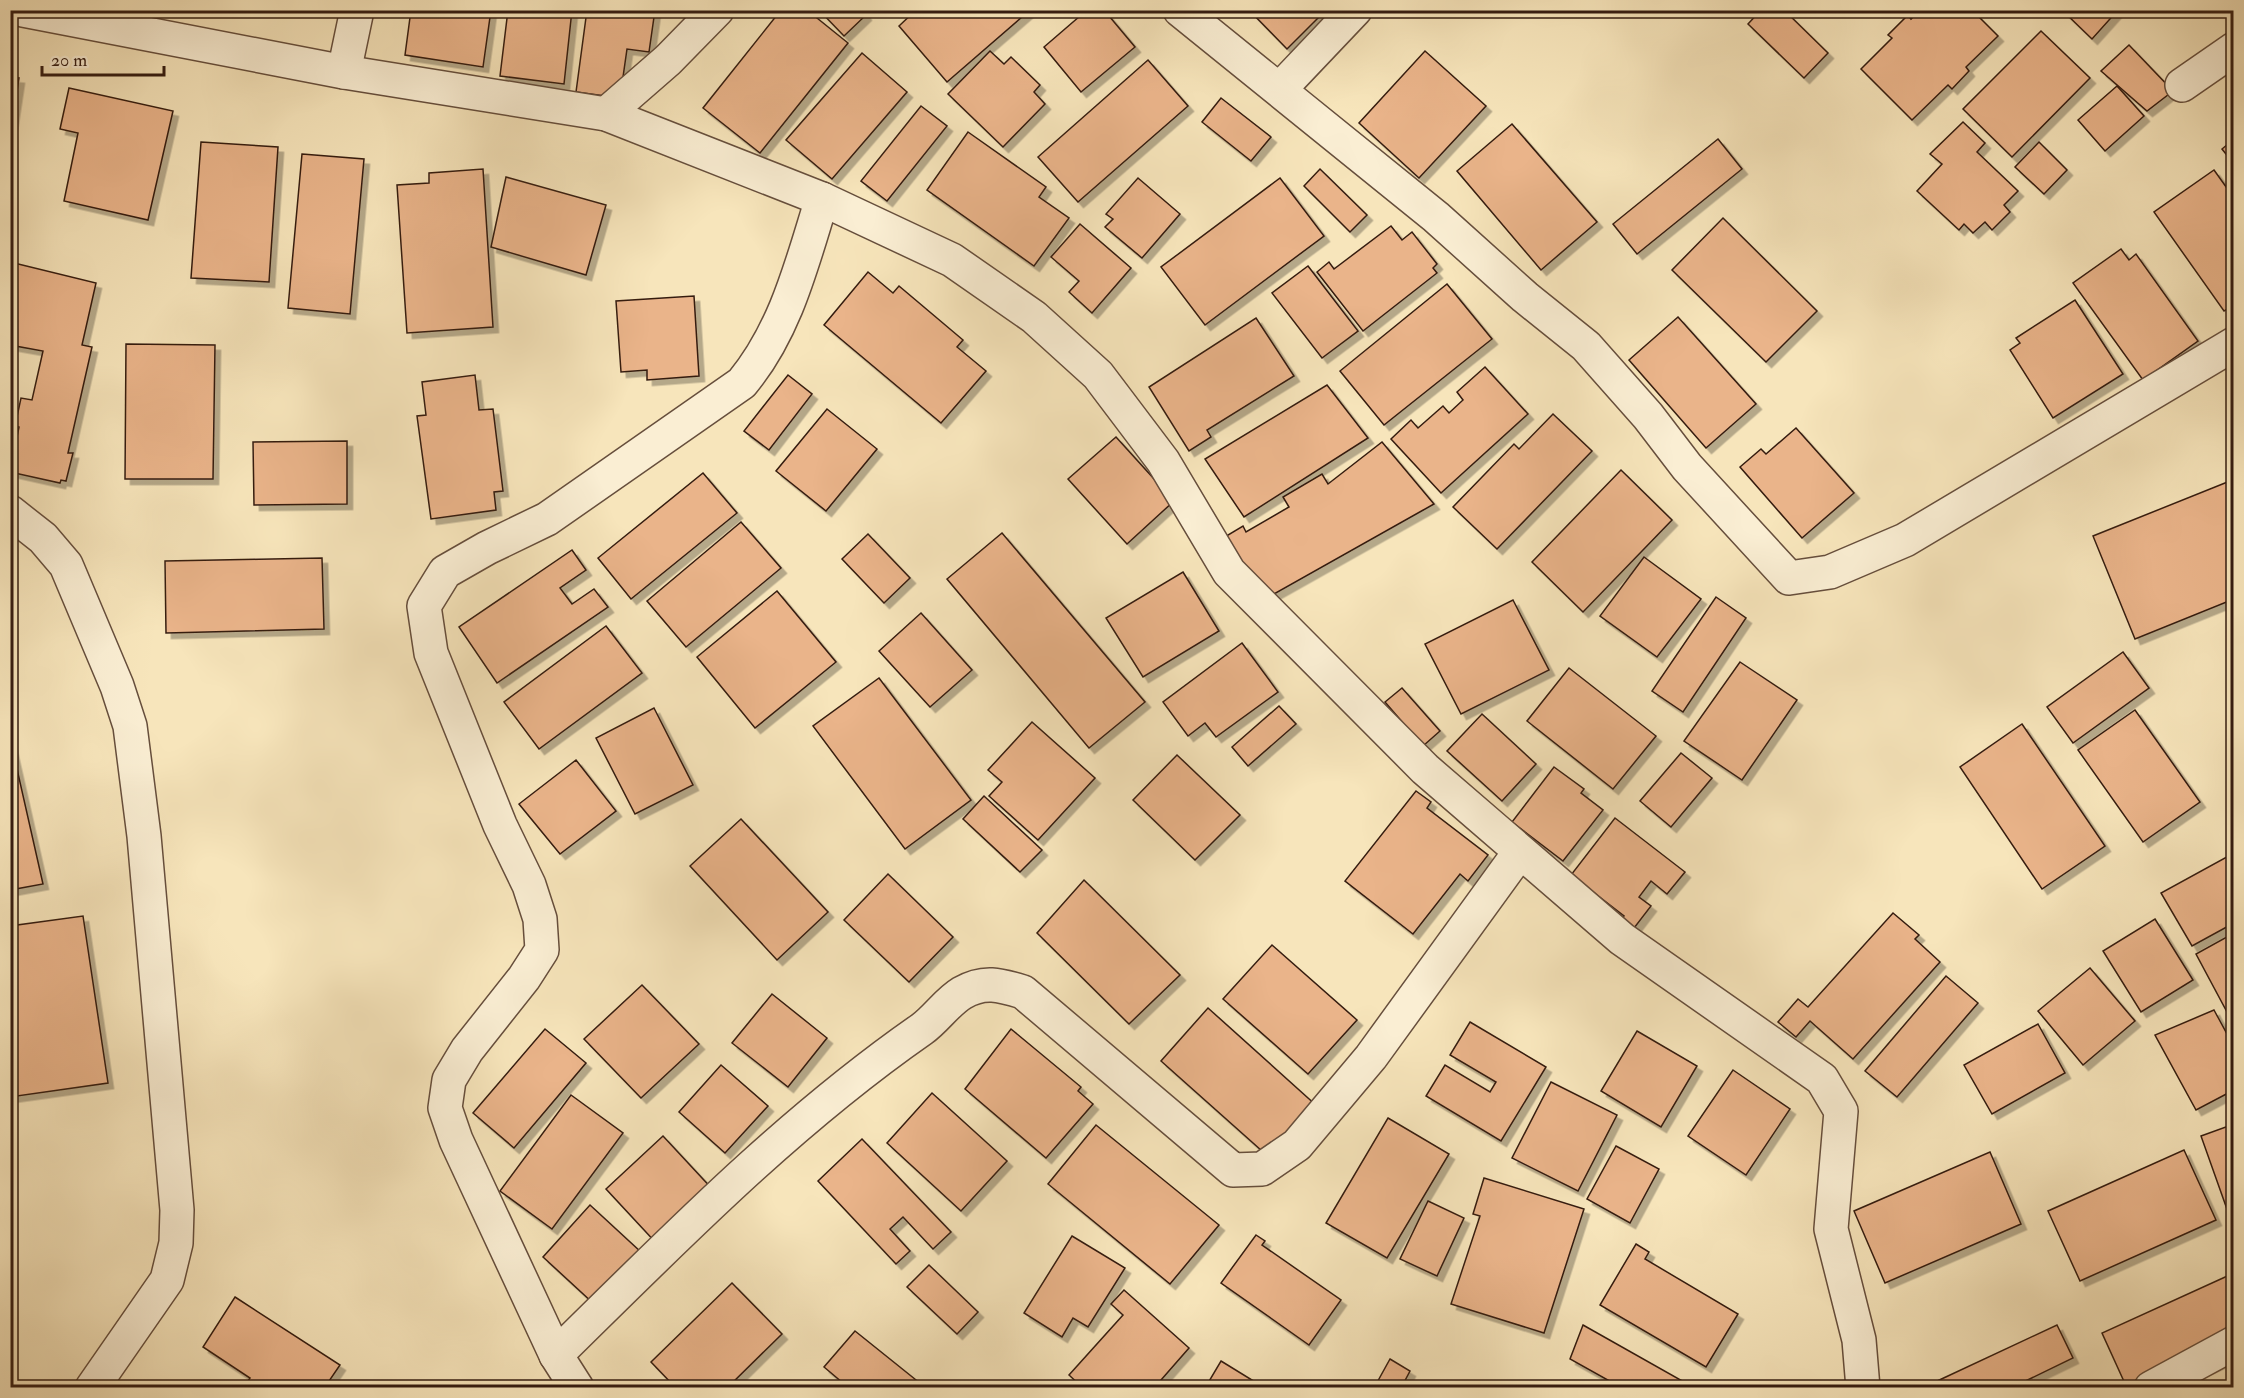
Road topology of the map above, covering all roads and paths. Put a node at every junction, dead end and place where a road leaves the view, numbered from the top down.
1 (23, 10) edge
2 (357, 10) edge
3 (717, 10) edge
4 (1180, 10) edge
5 (1355, 10) edge
6 (2234, 49) edge
7 (344, 72) junction
8 (2182, 85) dead end
9 (1280, 89) junction
10 (606, 114) junction
11 (822, 199) junction
12 (2234, 344) edge
13 (10, 512) edge
14 (1519, 853) junction
15 (2234, 1343) edge
16 (556, 1355) junction
17 (92, 1388) edge
18 (577, 1388) edge
19 (1863, 1388) edge
20 (2151, 1388) edge

1 - 7 street
2 - 7 street
3 - 10 street
4 - 9 street
5 - 9 street
6 - 8 street
7 - 10 street
9 - 12 street
10 - 11 street
11 - 14 street
11 - 16 street
13 - 17 street
14 - 16 street
14 - 19 street
15 - 20 street
16 - 18 street

